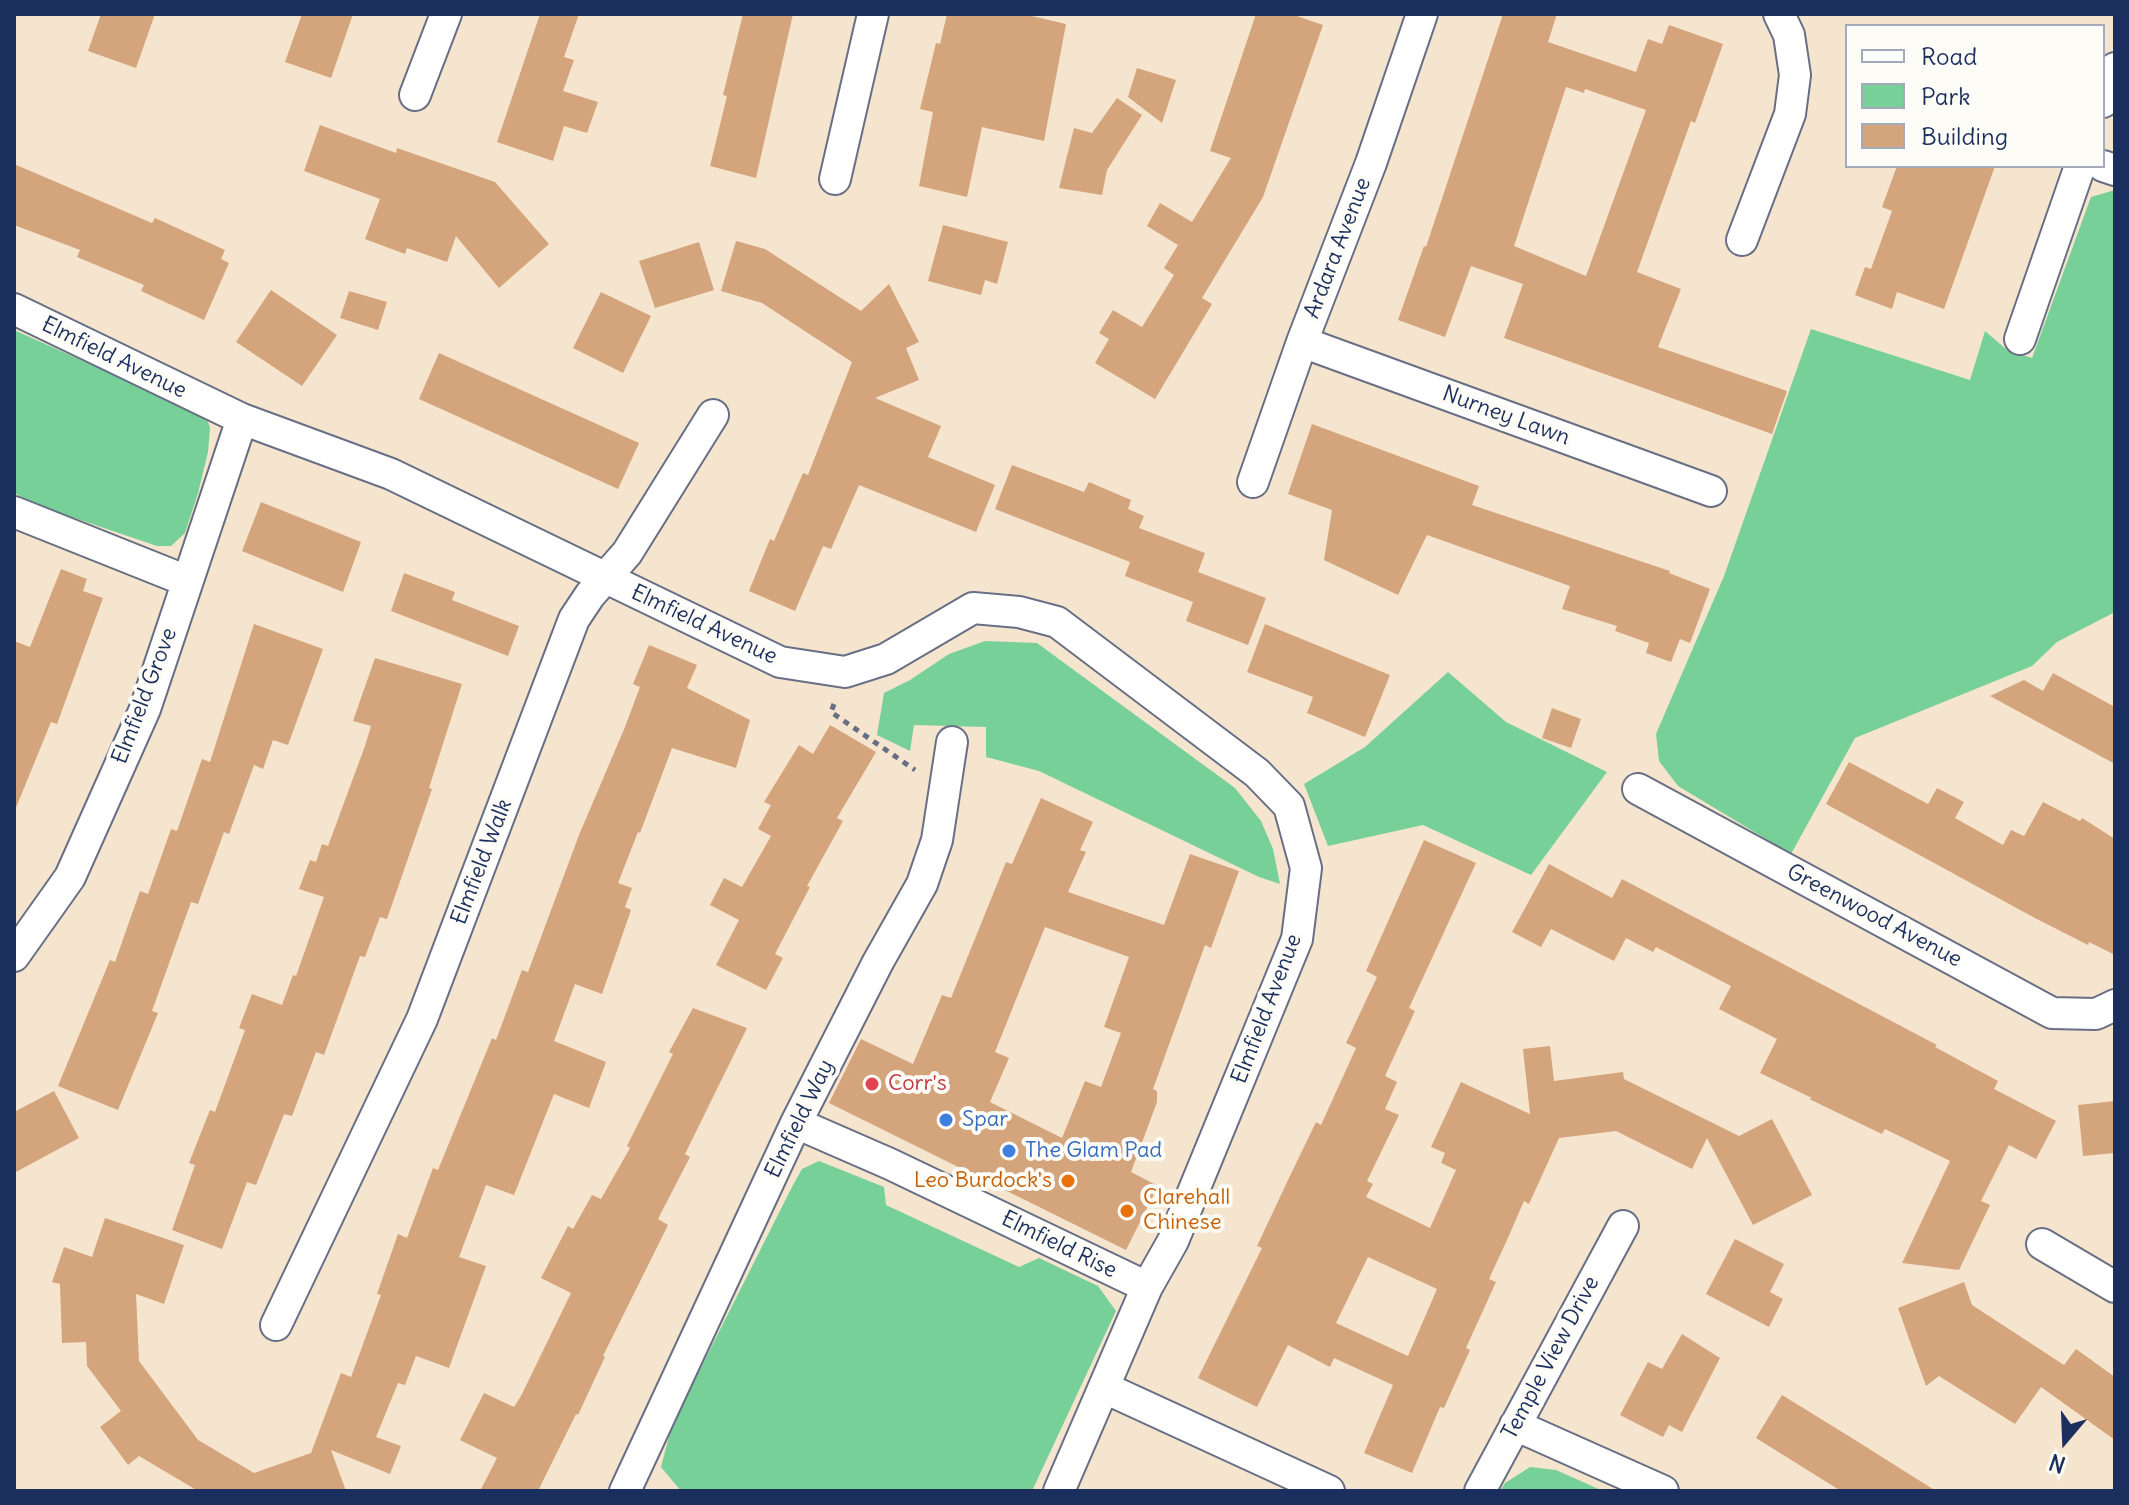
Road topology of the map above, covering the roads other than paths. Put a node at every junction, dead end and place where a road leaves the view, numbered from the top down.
1 (446, 14) edge
2 (873, 14) edge
3 (1422, 14) edge
4 (1779, 14) edge
5 (2115, 68) edge
6 (415, 95) dead end
7 (2105, 96) edge
8 (2079, 168) edge
9 (835, 179) dead end
10 (1742, 240) dead end
11 (14, 309) edge
12 (2020, 339) dead end
13 (1302, 342) junction
14 (713, 415) dead end
15 (242, 419) junction
16 (1253, 482) dead end
17 (1711, 491) dead end
18 (14, 512) edge
19 (607, 578) junction
20 (187, 581) junction
21 (952, 742) dead end
22 (1638, 789) dead end
23 (14, 956) edge
24 (2115, 1005) edge
25 (796, 1123) junction
26 (1623, 1226) dead end
27 (2042, 1244) dead end
28 (1147, 1287) junction
29 (2115, 1287) edge
30 (276, 1325) dead end
31 (1105, 1388) junction
32 (1515, 1425) junction
33 (635, 1487) edge
34 (1059, 1491) edge
35 (1329, 1491) edge
36 (1480, 1491) edge
37 (1663, 1491) edge

1 - 6 street
2 - 9 street
3 - 13 street, Ardara Avenue
4 - 10 street
5 - 7 street
8 - 12 street
11 - 15 street, Elmfield Avenue
13 - 16 street, Ardara Avenue
13 - 17 street, Nurney Lawn
14 - 19 street, Elmfield Walk
15 - 19 street, Elmfield Avenue
15 - 20 street, Elmfield Grove
18 - 20 street
19 - 28 street, Elmfield Avenue
19 - 30 street, Elmfield Walk
20 - 23 street, Elmfield Grove
21 - 25 street, Elmfield Way
22 - 24 street, Greenwood Avenue
25 - 28 street, Elmfield Rise
25 - 33 street, Elmfield Way
26 - 32 street, Temple View Drive
27 - 29 street
28 - 31 street, Elmfield Avenue
31 - 34 street, Elmfield Avenue
31 - 35 street
32 - 36 street, Temple View Drive
32 - 37 street

